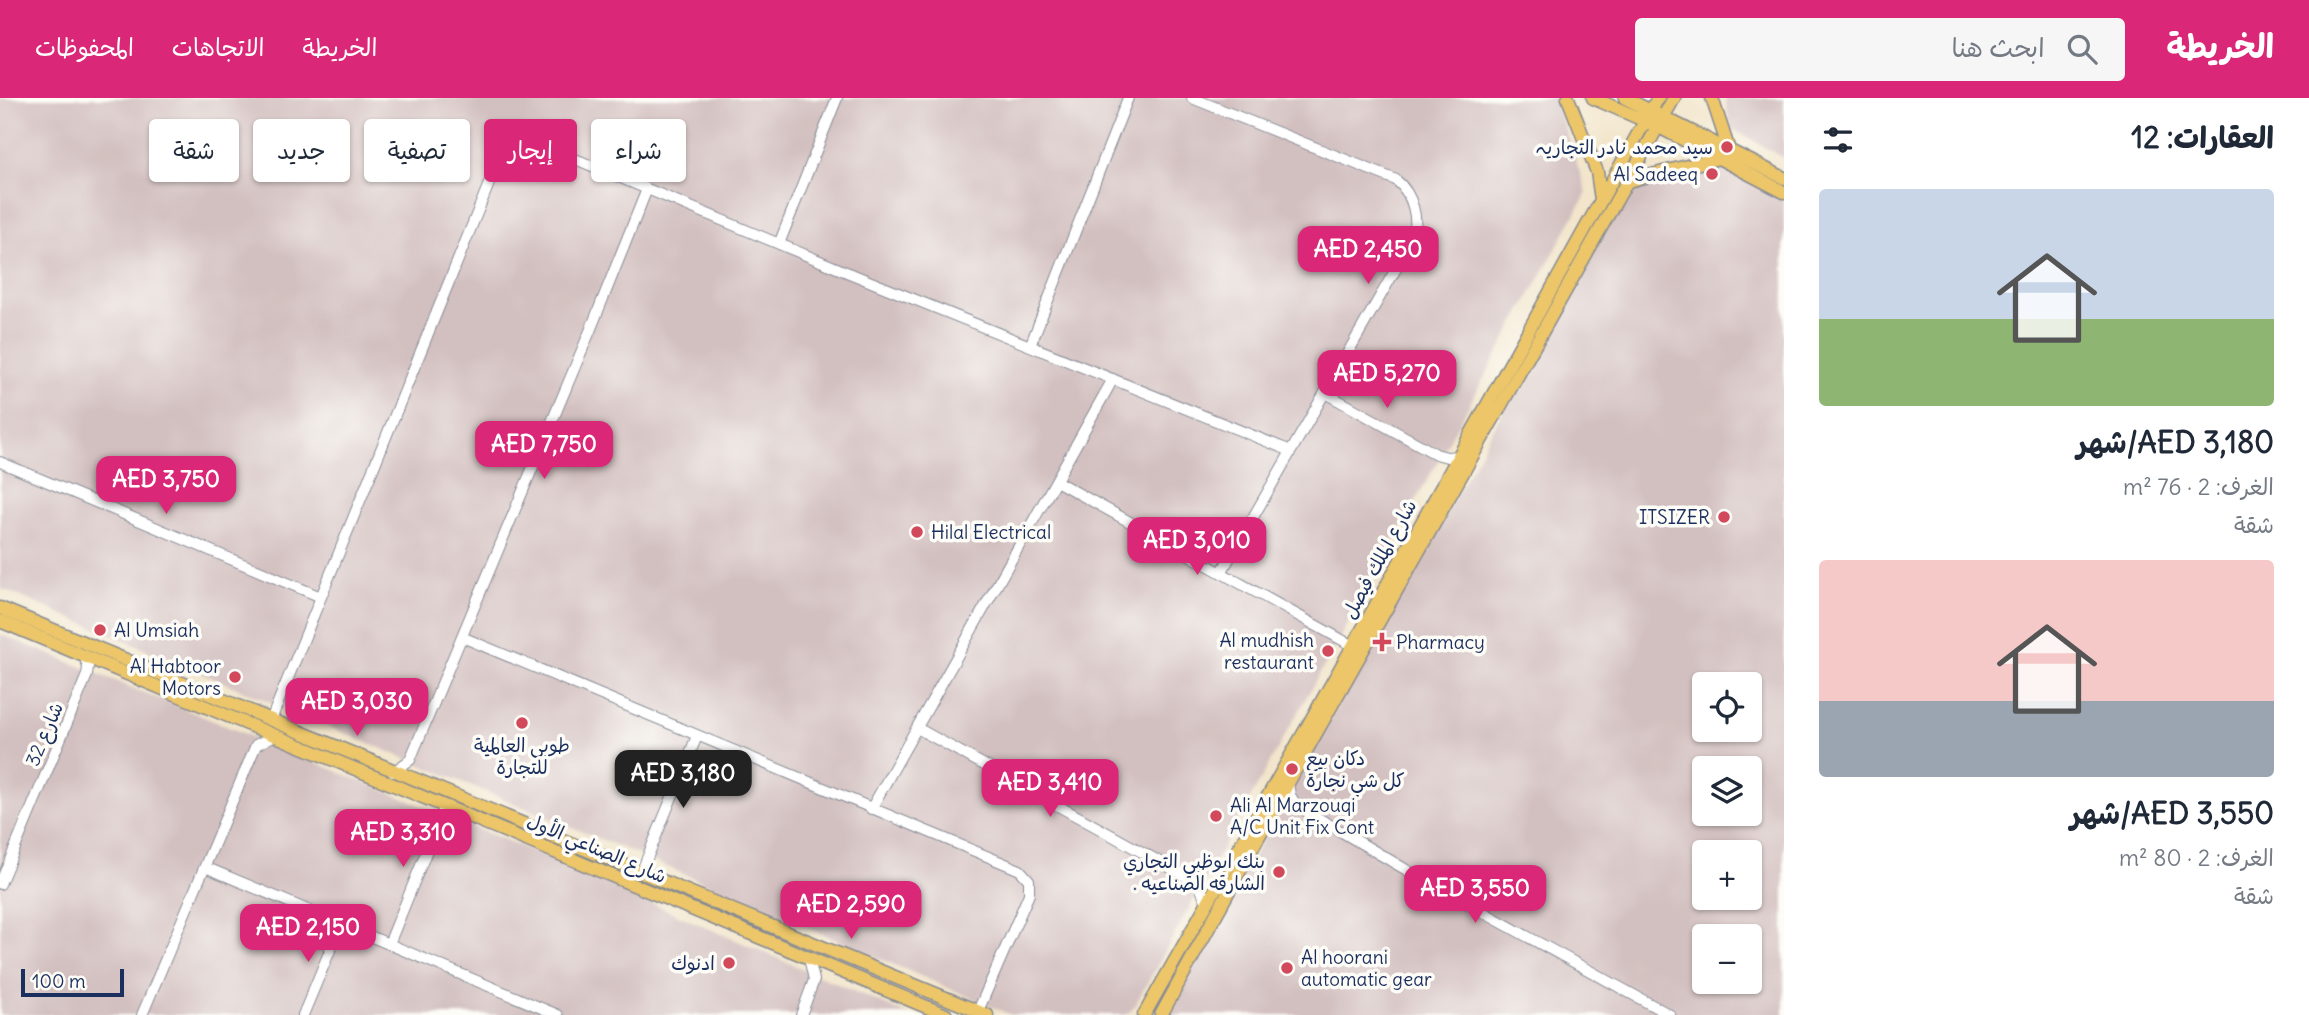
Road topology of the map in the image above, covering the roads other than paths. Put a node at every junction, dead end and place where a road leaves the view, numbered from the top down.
1 (837, 98) edge
2 (1128, 98) edge
3 (1192, 98) edge
4 (1568, 98) edge
5 (1593, 98) edge
6 (1625, 98) edge
7 (1658, 98) edge
8 (1674, 98) edge
9 (1712, 98) edge
10 (1649, 116) junction
11 (1662, 122) junction
12 (1724, 154) junction
13 (1784, 178) edge
14 (1628, 181) junction
15 (647, 189) junction
16 (1784, 191) edge
17 (1601, 200) junction
18 (779, 244) junction
19 (1030, 346) junction
20 (1113, 379) junction
21 (1325, 393) junction
22 (1291, 451) junction
23 (1436, 454) junction
24 (1459, 456) junction
25 (0, 462) edge
26 (1448, 476) junction
27 (1056, 481) junction
28 (1221, 573) junction
29 (321, 597) junction
30 (0, 608) edge
31 (0, 621) edge
32 (462, 637) junction
33 (1353, 646) junction
34 (84, 655) junction
35 (110, 666) junction
36 (87, 675) junction
37 (271, 720) junction
38 (250, 724) junction
39 (917, 728) junction
40 (275, 734) junction
41 (697, 736) junction
42 (256, 745) junction
43 (410, 760) junction
44 (393, 772) junction
45 (415, 781) junction
46 (1288, 783) junction
47 (445, 806) junction
48 (1296, 806) junction
49 (872, 809) junction
50 (1273, 811) junction
51 (205, 866) junction
52 (641, 873) junction
53 (1221, 879) junction
54 (1198, 883) junction
55 (0, 884) edge
56 (1207, 902) junction
57 (341, 924) junction
58 (389, 944) junction
59 (809, 958) junction
60 (834, 969) junction
61 (813, 984) junction
62 (983, 1013) edge
63 (142, 1015) edge
64 (303, 1015) edge
65 (558, 1015) edge
66 (801, 1015) edge
67 (946, 1015) edge
68 (1144, 1015) edge
69 (1161, 1015) edge
70 (1670, 1015) edge

1 - 18 street
2 - 19 street
3 - 21 street
4 - 17 main road
5 - 10 main road
6 - 10 main road
7 - 10 main road, شارع الملك فيصل
8 - 11 main road, شارع الملك فيصل
9 - 12 main road
10 - 11 main road
10 - 17 main road, شارع الملك فيصل
11 - 12 main road
11 - 14 main road, شارع الملك فيصل
12 - 13 main road
12 - 14 main road
12 - 16 main road
14 - 46 main road, شارع الملك فيصل
15 - 18 street
15 - 29 street
15 - 32 street
17 - 24 main road, شارع الملك فيصل
18 - 19 street
19 - 20 street
20 - 22 street
20 - 27 street
21 - 22 street
21 - 23 street
22 - 28 street
23 - 24 street
23 - 26 street
24 - 26 main road, شارع الملك فيصل
25 - 29 street
26 - 33 main road, شارع الملك فيصل
27 - 28 street
27 - 39 street
28 - 33 street
29 - 37 street
30 - 37 main road, شارع الصناعي الأول
31 - 34 main road, شارع الصناعي الأول
32 - 41 street
32 - 43 street
33 - 53 main road, شارع الملك فيصل
34 - 35 main road, شارع الصناعي الأول
34 - 36 street
35 - 36 street
35 - 38 main road, شارع الصناعي الأول
36 - 55 street, شارع 32
37 - 44 main road, شارع الصناعي الأول
38 - 40 main road, شارع الصناعي الأول
38 - 42 street
39 - 49 street
39 - 54 street
40 - 42 street
40 - 47 main road, شارع الصناعي الأول
41 - 49 street
41 - 52 street
42 - 51 street
43 - 44 street
43 - 45 street
44 - 45 main road, شارع الصناعي الأول
45 - 52 main road, شارع الصناعي الأول
46 - 48 street
46 - 50 main road, شارع الملك فيصل
47 - 58 street
47 - 59 main road, شارع الصناعي الأول
48 - 50 street
48 - 70 street
49 - 62 street
50 - 69 main road, شارع الملك فيصل
51 - 57 street
51 - 63 street
52 - 62 main road, شارع الصناعي الأول
53 - 54 street
53 - 56 main road, شارع الملك فيصل
54 - 56 street
56 - 68 main road, شارع الملك فيصل
57 - 58 street
57 - 64 street
58 - 65 street
59 - 60 main road, شارع الصناعي الأول
59 - 61 street
60 - 61 street
60 - 67 main road, شارع الصناعي الأول
61 - 66 street

